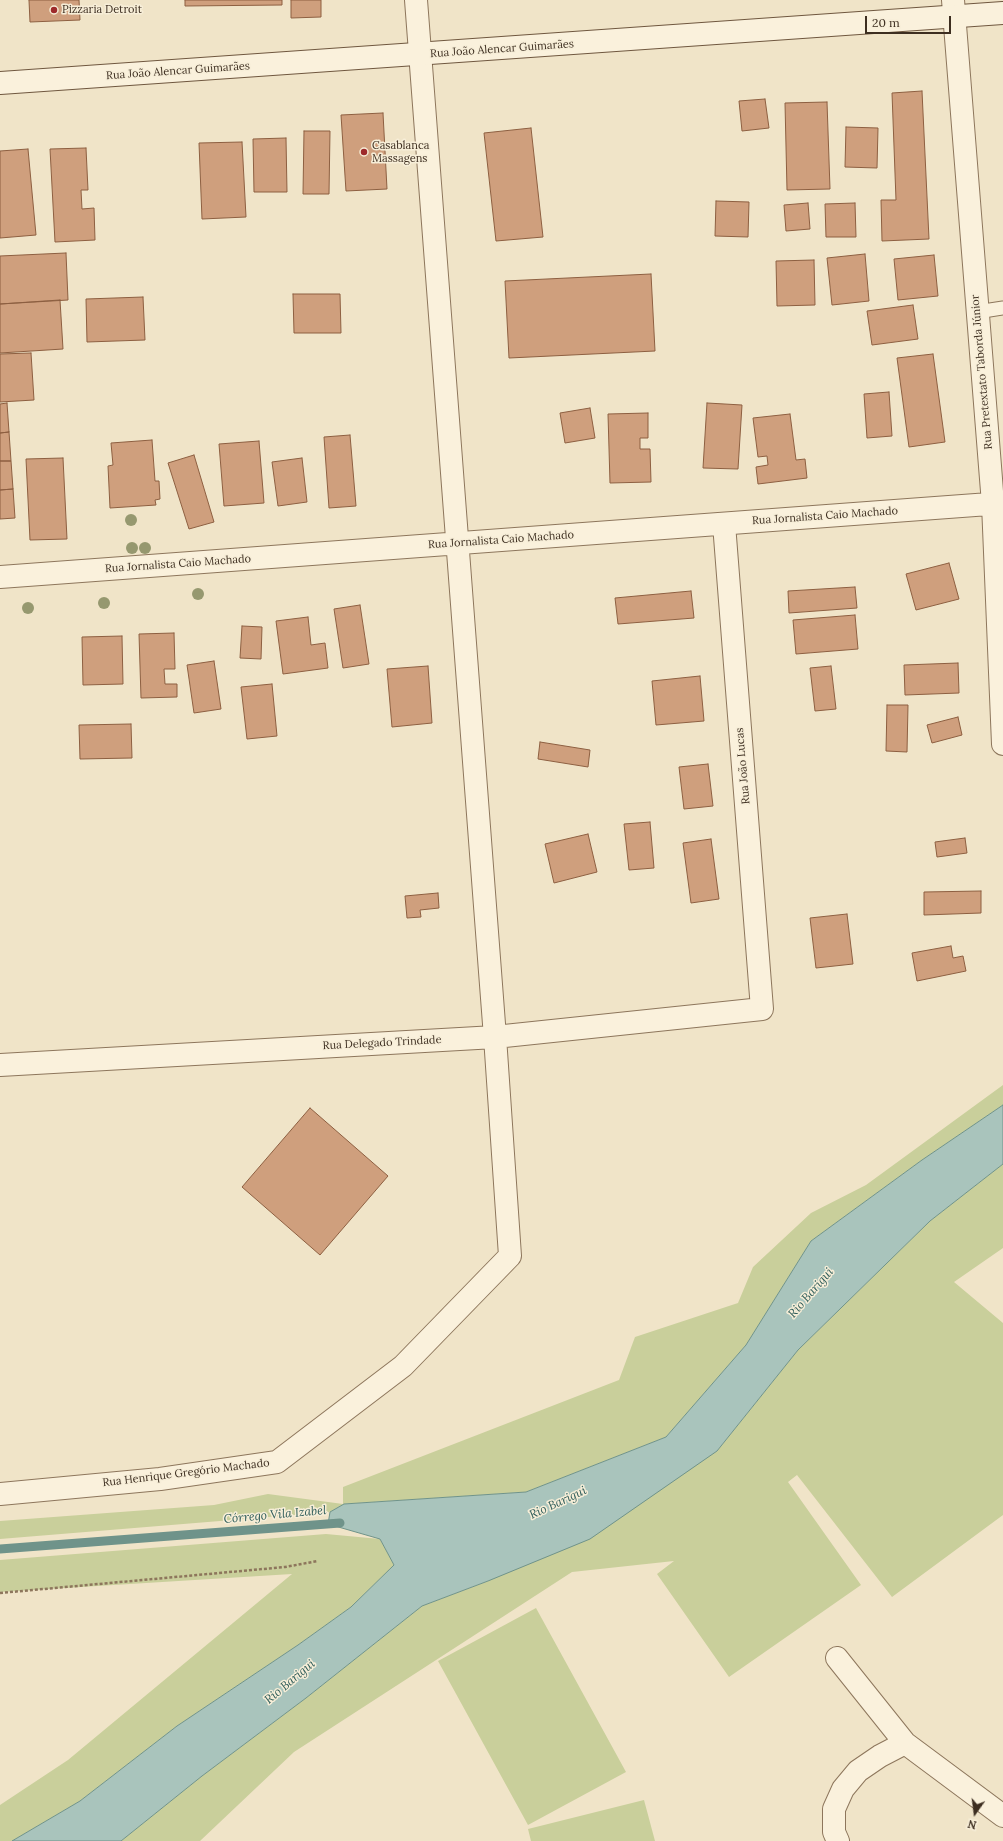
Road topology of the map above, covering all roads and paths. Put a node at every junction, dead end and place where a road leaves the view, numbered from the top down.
1 (416, 0) edge
2 (953, 8) edge
3 (1003, 13) edge
4 (420, 55) junction
5 (0, 83) edge
6 (1003, 308) edge
7 (977, 312) junction
8 (998, 504) edge
9 (724, 524) junction
10 (458, 543) junction
11 (0, 577) edge
12 (1003, 744) edge
13 (762, 1009) joint
14 (495, 1037) junction
15 (0, 1064) edge
16 (0, 1494) edge
17 (318, 1562) dead end
18 (0, 1593) edge
19 (838, 1658) dead end
20 (905, 1743) junction
21 (1003, 1816) edge
22 (838, 1841) edge

1 - 4 street
2 - 3 street, Rua João Alencar Guimarães
2 - 4 street, Rua João Alencar Guimarães
2 - 7 street, Rua Pretextato Taborda Júnior
4 - 5 street, Rua João Alencar Guimarães
4 - 10 street
6 - 7 lane
7 - 8 street, Rua Pretextato Taborda Júnior
8 - 9 street, Rua Jornalista Caio Machado
8 - 12 street, Rua Pretextato Taborda Júnior
9 - 10 street, Rua Jornalista Caio Machado
9 - 13 street, Rua João Lucas
10 - 11 street, Rua Jornalista Caio Machado
10 - 14 street
13 - 14 street, Rua Delegado Trindade
14 - 15 street, Rua Delegado Trindade
14 - 16 street, Rua Henrique Gregório Machado
17 - 18 path
19 - 20 street
20 - 21 street
20 - 22 street

